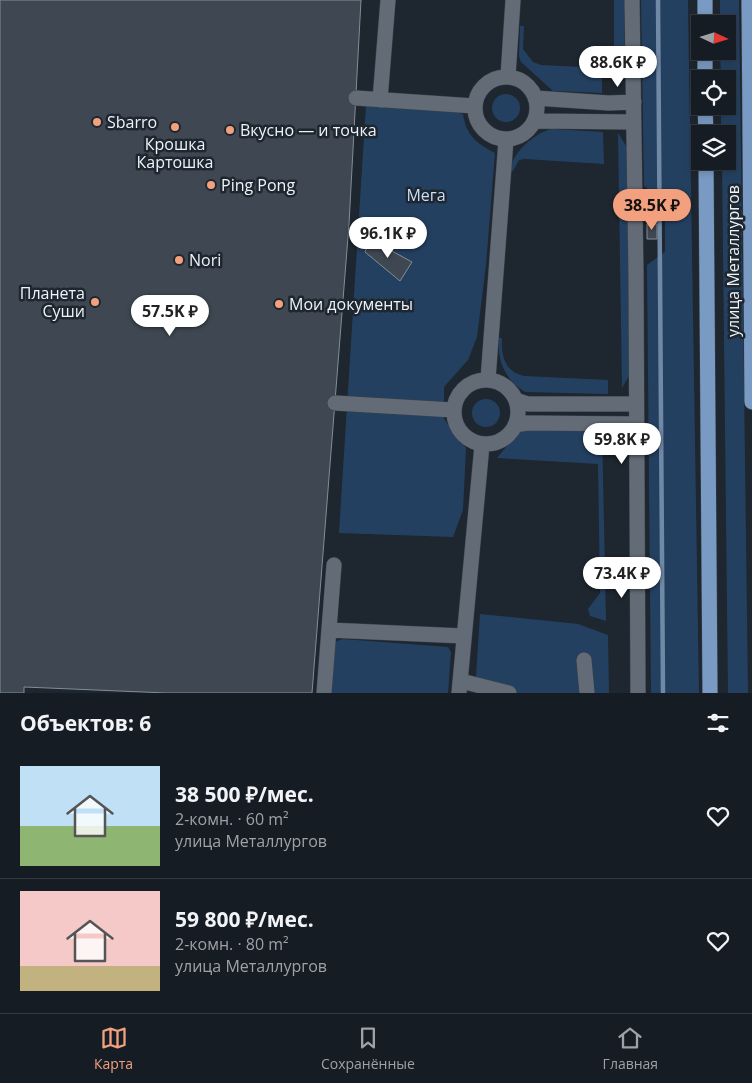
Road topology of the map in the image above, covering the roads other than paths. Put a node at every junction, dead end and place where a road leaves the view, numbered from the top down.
1 (388, 0) edge
2 (513, 0) edge
3 (632, 0) edge
4 (705, 0) edge
5 (749, 0) edge
6 (705, 15) edge
7 (508, 76) junction
8 (356, 98) dead end
9 (535, 98) junction
10 (380, 100) junction
11 (634, 102) junction
12 (474, 106) junction
13 (535, 121) junction
14 (634, 122) junction
15 (506, 140) junction
16 (706, 170) edge
17 (488, 379) junction
18 (516, 400) junction
19 (335, 402) dead end
20 (752, 402) edge
21 (636, 404) junction
22 (453, 410) junction
23 (637, 424) junction
24 (515, 426) junction
25 (482, 445) junction
26 (334, 565) dead end
27 (330, 630) junction
28 (463, 636) junction
29 (584, 660) dead end
30 (460, 687) edge
31 (324, 693) edge
32 (509, 693) edge
33 (587, 693) edge
34 (638, 693) edge
35 (710, 693) edge

1 - 10 street
2 - 7 street
3 - 11 street
4 - 6 main road
5 - 20 main road, улица Металлургов
7 - 9 street
7 - 12 street
8 - 10 street
9 - 11 street
9 - 13 street
10 - 12 street
11 - 14 street
12 - 15 street
13 - 14 street
13 - 15 street
14 - 21 street
15 - 17 street
16 - 35 main road, улица Металлургов
17 - 18 street
17 - 22 street
18 - 21 street
18 - 24 street
19 - 22 street
21 - 23 street
22 - 25 street
23 - 24 street
23 - 34 street
24 - 25 street
25 - 28 street
26 - 27 street
27 - 28 street
27 - 31 street
28 - 30 street
29 - 33 street
30 - 32 street

